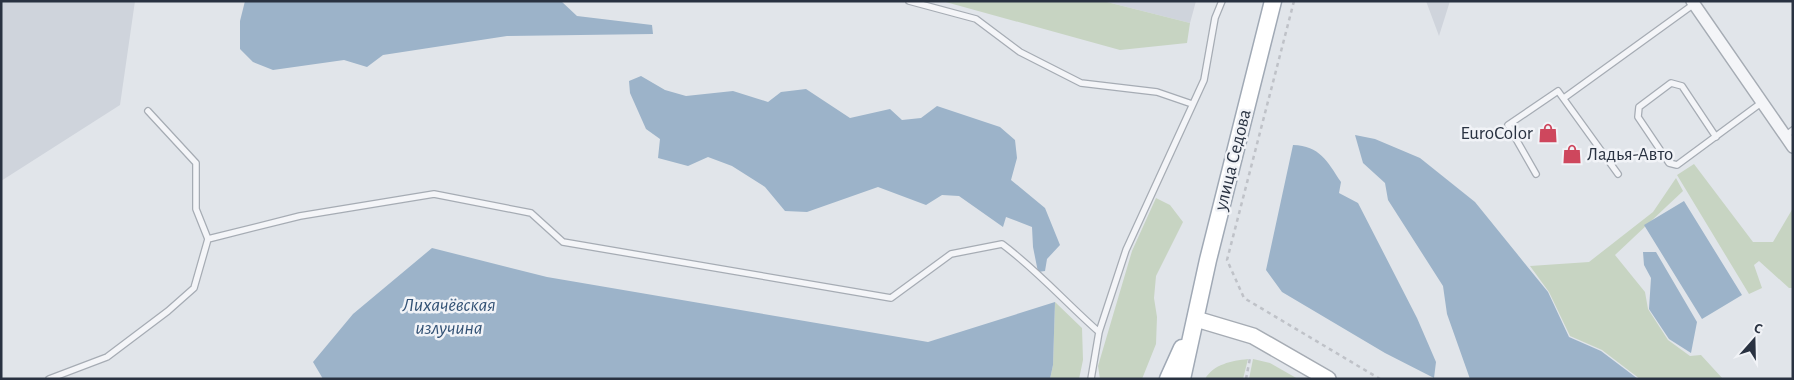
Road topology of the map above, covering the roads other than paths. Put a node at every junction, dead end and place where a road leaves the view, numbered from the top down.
1 (909, 1) edge
2 (1222, 1) edge
3 (1273, 1) edge
4 (1693, 2) edge
5 (1564, 98) junction
6 (1761, 103) junction
7 (1192, 104) junction
8 (148, 111) dead end
9 (1789, 134) edge
10 (1716, 137) dead end
11 (1793, 148) edge
12 (1536, 174) dead end
13 (1618, 174) dead end
14 (208, 239) junction
15 (1196, 319) junction
16 (1099, 332) junction
17 (49, 379) edge
18 (1091, 379) edge
19 (1168, 379) edge
20 (1182, 379) edge
21 (1328, 379) edge

1 - 7 lane
2 - 7 lane
3 - 15 main road, улица Седова
4 - 5 lane
4 - 6 street
5 - 12 lane
5 - 13 lane
6 - 9 street
6 - 10 lane
7 - 16 lane
8 - 14 lane
9 - 11 street
14 - 16 lane
14 - 17 lane
15 - 19 main road
15 - 20 main road
15 - 21 main road
16 - 18 lane

